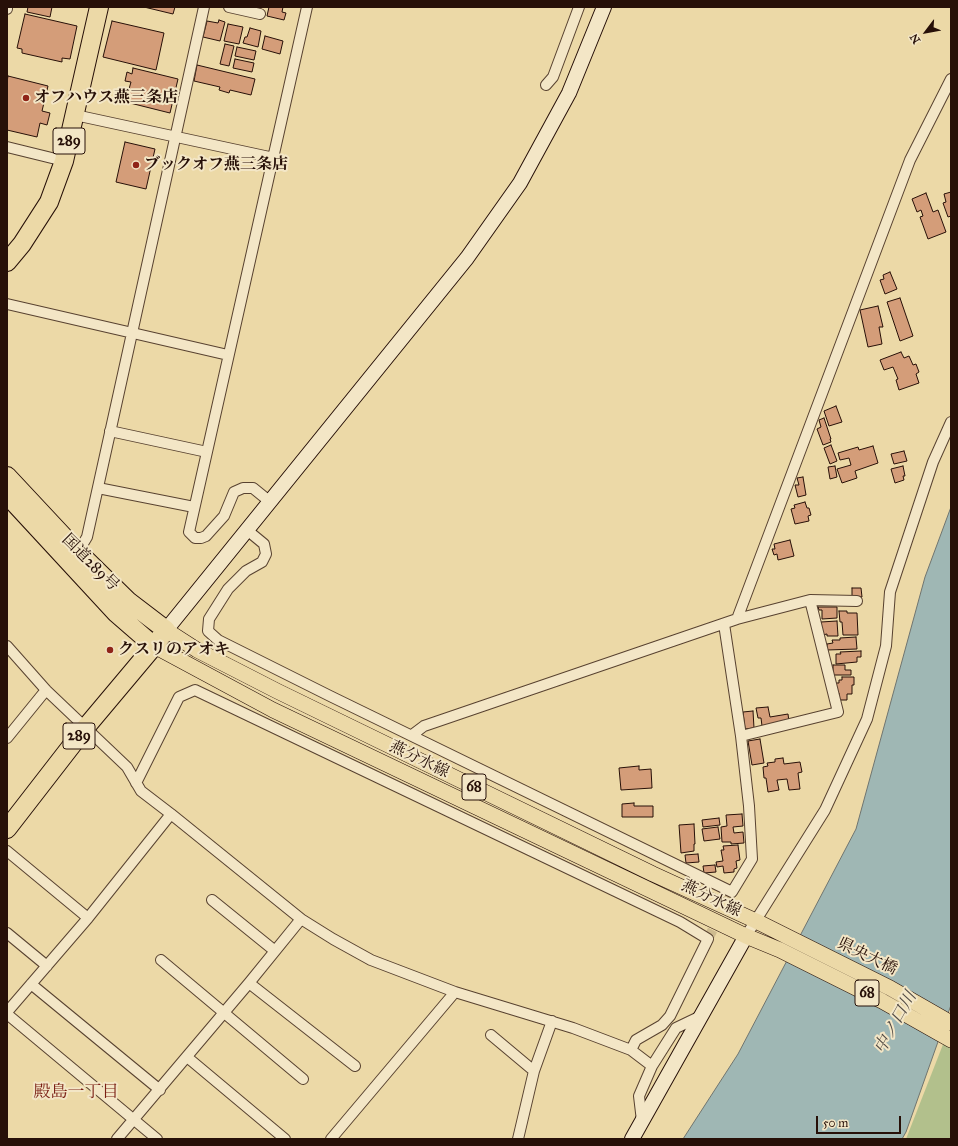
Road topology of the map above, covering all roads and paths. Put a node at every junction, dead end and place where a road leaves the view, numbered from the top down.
1 (99, 7) edge
2 (204, 7) edge
3 (230, 7) edge
4 (307, 7) edge
5 (579, 7) edge
6 (604, 7) edge
7 (260, 14) dead end
8 (951, 79) edge
9 (546, 85) dead end
10 (75, 115) junction
11 (176, 136) junction
12 (7, 147) edge
13 (274, 158) junction
14 (64, 161) junction
15 (7, 262) edge
16 (7, 304) edge
17 (132, 332) junction
18 (228, 355) junction
19 (951, 422) edge
20 (110, 431) junction
21 (207, 452) junction
22 (7, 476) edge
23 (98, 488) junction
24 (7, 496) edge
25 (269, 501) junction
26 (194, 507) junction
27 (247, 530) junction
28 (78, 552) junction
29 (810, 600) junction
30 (857, 601) dead end
31 (737, 619) junction
32 (724, 624) junction
33 (166, 630) junction
34 (7, 646) edge
35 (154, 646) junction
36 (46, 690) junction
37 (86, 727) junction
38 (412, 735) junction
39 (741, 736) junction
40 (7, 738) edge
41 (136, 783) junction
42 (171, 814) junction
43 (7, 829) edge
44 (7, 851) edge
45 (212, 900) dead end
46 (88, 918) junction
47 (301, 919) junction
48 (756, 921) junction
49 (7, 933) edge
50 (746, 936) junction
51 (783, 944) junction
52 (276, 951) junction
53 (161, 960) dead end
54 (46, 966) junction
55 (249, 983) junction
56 (31, 984) junction
57 (455, 992) junction
58 (7, 1013) edge
59 (224, 1013) junction
60 (701, 1016) junction
61 (552, 1021) junction
62 (951, 1023) edge
63 (492, 1035) dead end
64 (951, 1040) edge
65 (631, 1050) junction
66 (187, 1057) junction
67 (355, 1066) dead end
68 (652, 1066) junction
69 (534, 1071) junction
70 (304, 1079) dead end
71 (160, 1090) junction
72 (134, 1120) junction
73 (642, 1121) junction
74 (117, 1139) edge
75 (157, 1139) edge
76 (285, 1139) edge
77 (331, 1139) edge
78 (518, 1139) edge
79 (632, 1139) edge

1 - 10 highway, 289
2 - 11 street
3 - 7 street
4 - 13 street
5 - 9 street
6 - 25 street
8 - 31 street
10 - 11 street
10 - 14 highway, 289
11 - 13 street
11 - 17 street
12 - 14 street
13 - 18 street
14 - 15 highway, 289
16 - 17 street
17 - 18 street
17 - 20 street
18 - 21 street
19 - 48 street
20 - 21 street
20 - 23 street
21 - 26 street
22 - 28 highway, 国道289号
23 - 26 street
23 - 28 street
24 - 35 highway, 国道289号
25 - 26 street
25 - 27 street
27 - 33 street
27 - 38 street
28 - 33 highway, 国道289号
29 - 30 street
29 - 31 street
29 - 39 street
31 - 32 street
32 - 38 street
32 - 39 street
33 - 35 highway, 289
33 - 48 main road, 燕分水線 / 68
34 - 36 street
35 - 37 highway, 289
35 - 50 main road, 燕分水線 / 68
36 - 37 street
36 - 40 street
37 - 41 street
37 - 43 highway, 289
38 - 39 street
41 - 42 street
41 - 65 street
42 - 46 street
42 - 47 street
44 - 46 street
45 - 52 street
46 - 54 street
47 - 52 street
47 - 57 street
48 - 50 street
48 - 51 main road, 燕分水線 / 68
49 - 54 street
50 - 51 main road, 燕分水線 / 68
50 - 60 street
51 - 62 main road, 県央大橋 / 68
51 - 64 main road, 県央大橋 / 68
52 - 55 street
53 - 59 street
54 - 56 street
55 - 59 street
55 - 67 street
56 - 58 street
56 - 71 street
57 - 61 street
57 - 77 street
58 - 72 street
59 - 66 street
59 - 70 street
60 - 68 street
60 - 73 street
61 - 65 street
61 - 69 street
63 - 69 street
65 - 68 street
66 - 71 street
66 - 76 street
68 - 73 street
69 - 78 street
71 - 72 street
72 - 74 street
72 - 75 street
73 - 79 street

